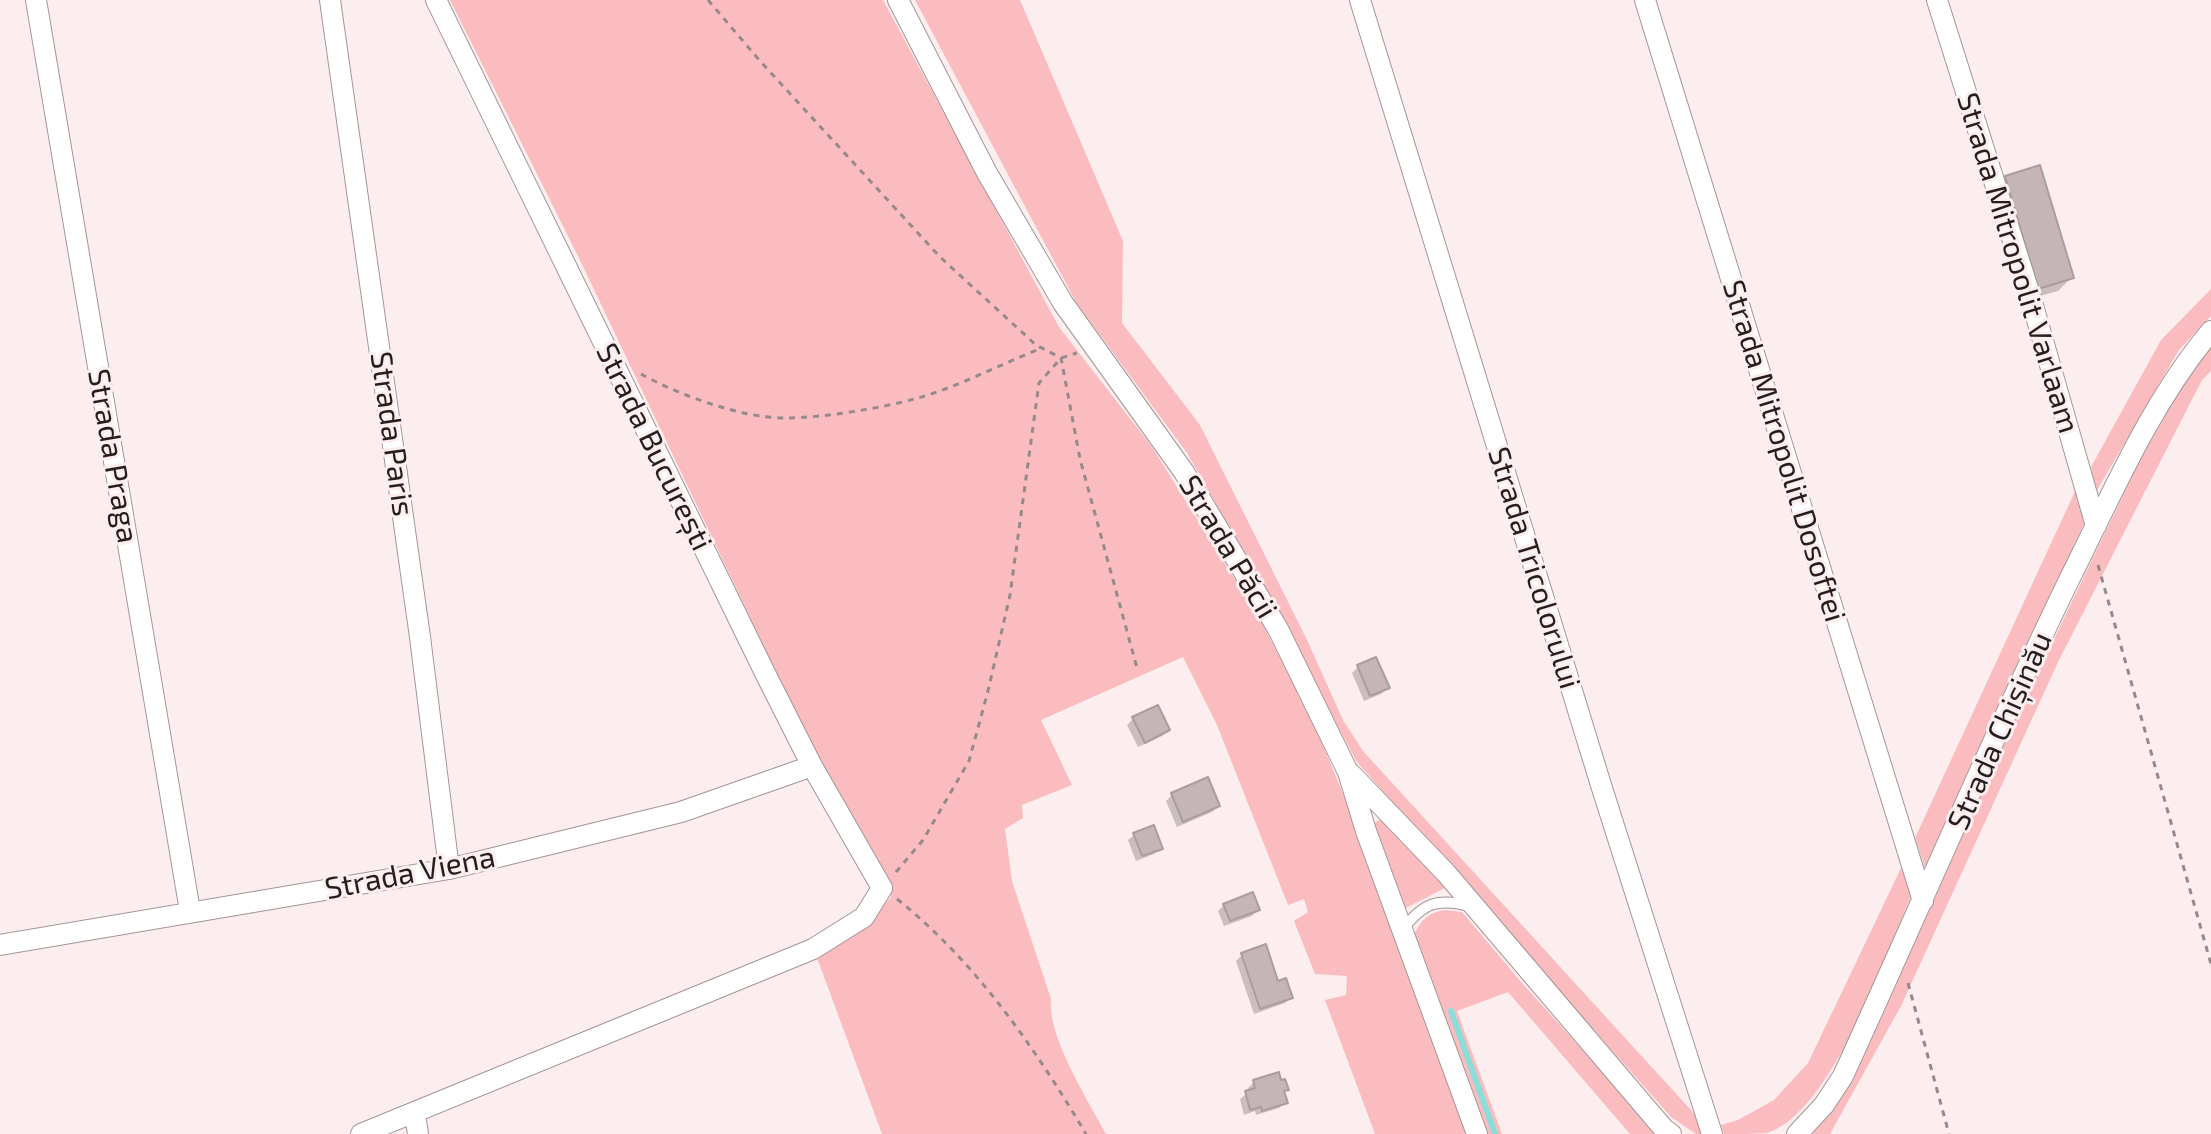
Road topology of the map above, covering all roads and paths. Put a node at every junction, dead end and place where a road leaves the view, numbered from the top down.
1 (36, 0) edge
2 (330, 0) edge
3 (436, 0) edge
4 (708, 0) edge
5 (898, 0) edge
6 (1360, 0) edge
7 (1645, 0) edge
8 (1937, 0) edge
9 (2211, 331) edge
10 (1096, 347) junction
11 (1042, 348) junction
12 (608, 354) junction
13 (1061, 358) junction
14 (2093, 532) junction
15 (1137, 668) dead end
16 (812, 766) junction
17 (1348, 772) junction
18 (449, 869) junction
19 (882, 888) junction
20 (1923, 901) junction
21 (1473, 907) junction
22 (190, 911) junction
23 (1403, 929) junction
24 (0, 945) edge
25 (2211, 964) edge
26 (1908, 982) dead end
27 (416, 1124) edge
28 (361, 1134) edge
29 (1086, 1134) edge
30 (1477, 1134) edge
31 (1671, 1134) edge
32 (1712, 1134) edge
33 (1797, 1134) edge
34 (1949, 1134) edge

1 - 22 street, Strada Praga
2 - 18 street, Strada Paris
3 - 12 street, Strada București
4 - 11 path
5 - 10 street, Strada Păcii
6 - 32 street, Strada Tricolorului
7 - 20 street, Strada Mitropolit Dosoftei
8 - 14 street, Strada Mitropolit Varlaam
9 - 14 street, Strada Chișinău
10 - 13 path
10 - 17 street, Strada Păcii
11 - 12 path
11 - 13 path
12 - 16 street, Strada București
13 - 15 path
13 - 19 path
14 - 20 street, Strada Chișinău
14 - 25 path
16 - 18 street, Strada Viena
16 - 19 street, Strada București
17 - 21 street
17 - 23 street, Strada Păcii
18 - 22 street, Strada Viena
19 - 27 street
19 - 29 path
20 - 33 street, Strada Chișinău
21 - 23 lane
21 - 31 street
22 - 24 street, Strada Viena
23 - 30 street, Strada Păcii
26 - 34 path
27 - 28 street

